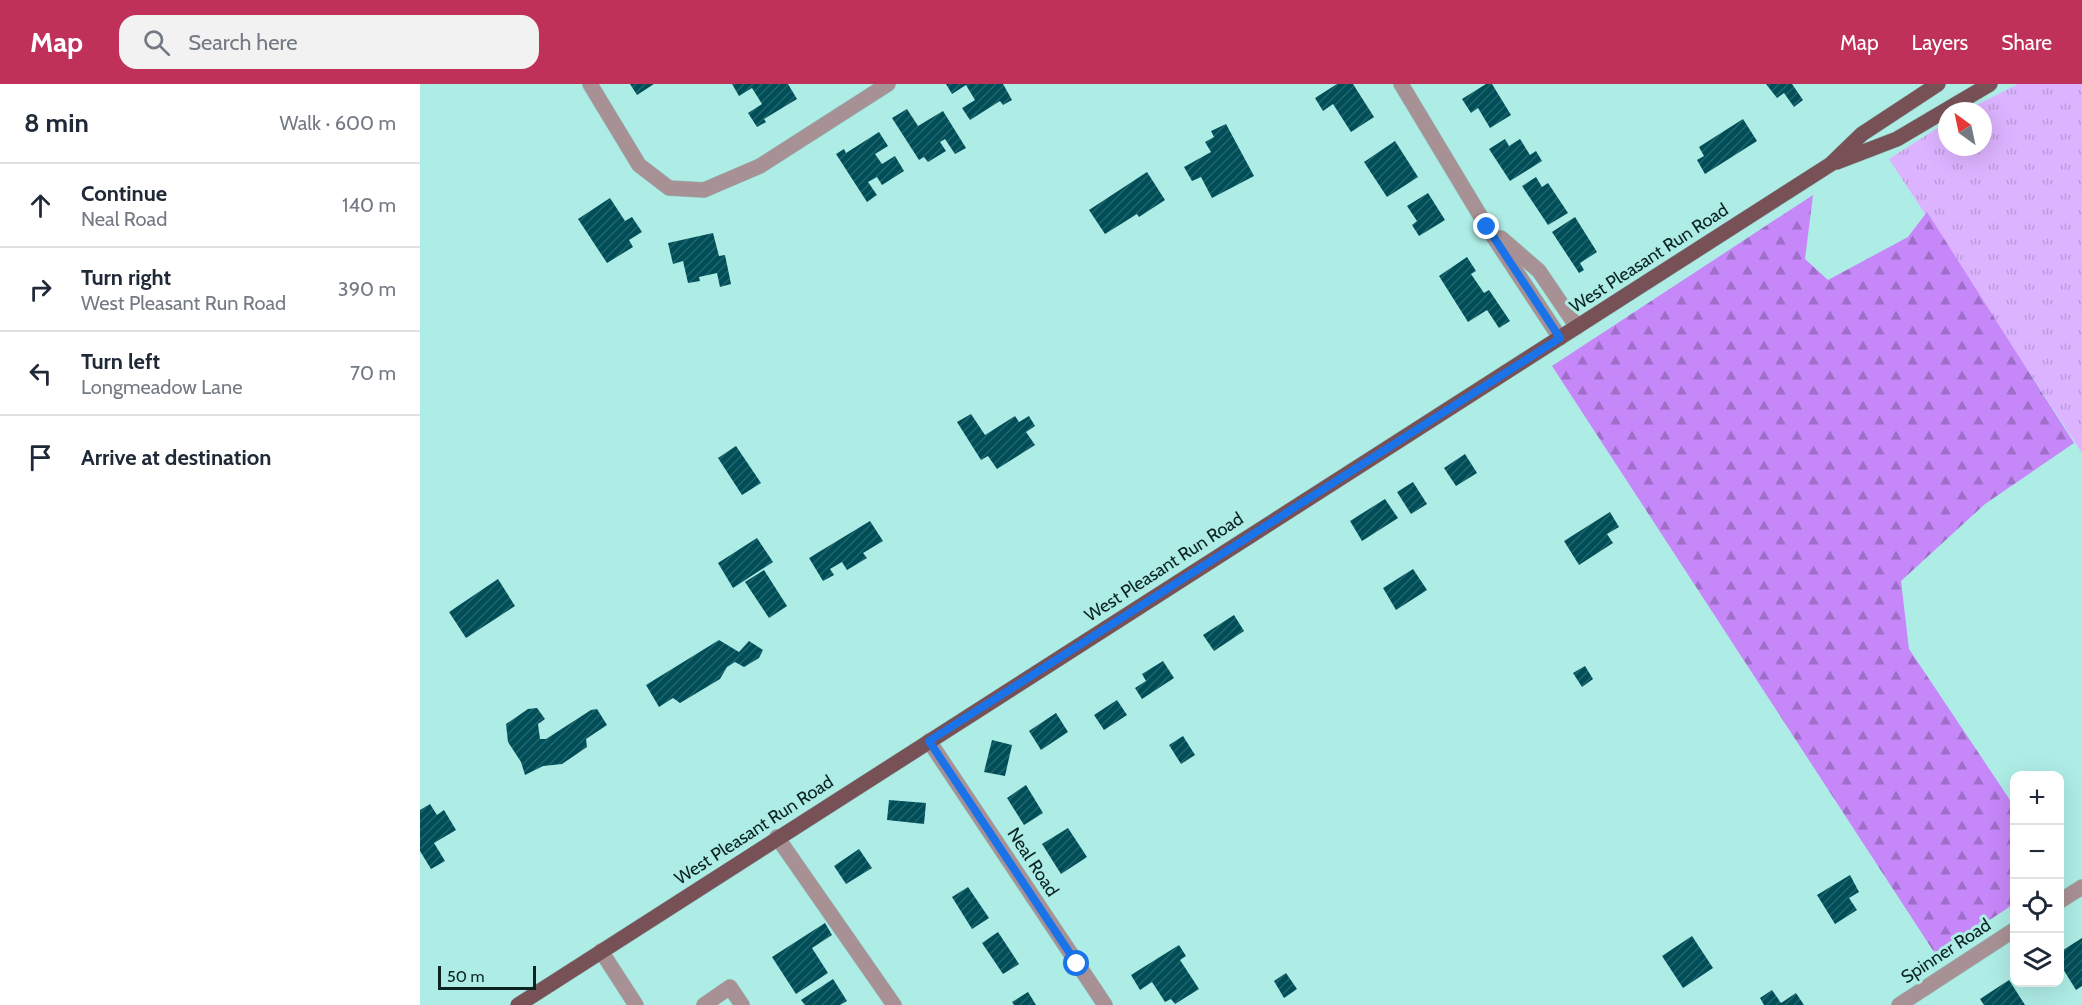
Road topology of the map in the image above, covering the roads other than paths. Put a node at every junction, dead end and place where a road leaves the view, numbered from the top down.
1 (590, 84) edge
2 (888, 84) edge
3 (1401, 84) edge
4 (1938, 84) edge
5 (1990, 84) edge
6 (1831, 164) junction
7 (1487, 227) junction
8 (1577, 327) junction
9 (1560, 338) junction
10 (929, 741) junction
11 (777, 837) junction
12 (2082, 887) edge
13 (2064, 898) edge
14 (2010, 933) edge
15 (601, 951) junction
16 (518, 1005) edge
17 (636, 1005) edge
18 (704, 1005) edge
19 (742, 1005) edge
20 (894, 1005) edge
21 (1105, 1005) edge
22 (1899, 1005) edge

1 - 2 street
3 - 7 street
4 - 6 main road, West Pleasant Run Road
5 - 6 main road, West Pleasant Run Road
6 - 8 main road, West Pleasant Run Road
7 - 8 street
7 - 9 street
8 - 9 main road, West Pleasant Run Road
9 - 10 main road, West Pleasant Run Road
10 - 11 main road, West Pleasant Run Road
10 - 21 street, Neal Road
11 - 15 main road, West Pleasant Run Road
11 - 20 street
12 - 13 street
14 - 22 street, Spinner Road
15 - 16 main road, West Pleasant Run Road
15 - 17 street
18 - 19 street

